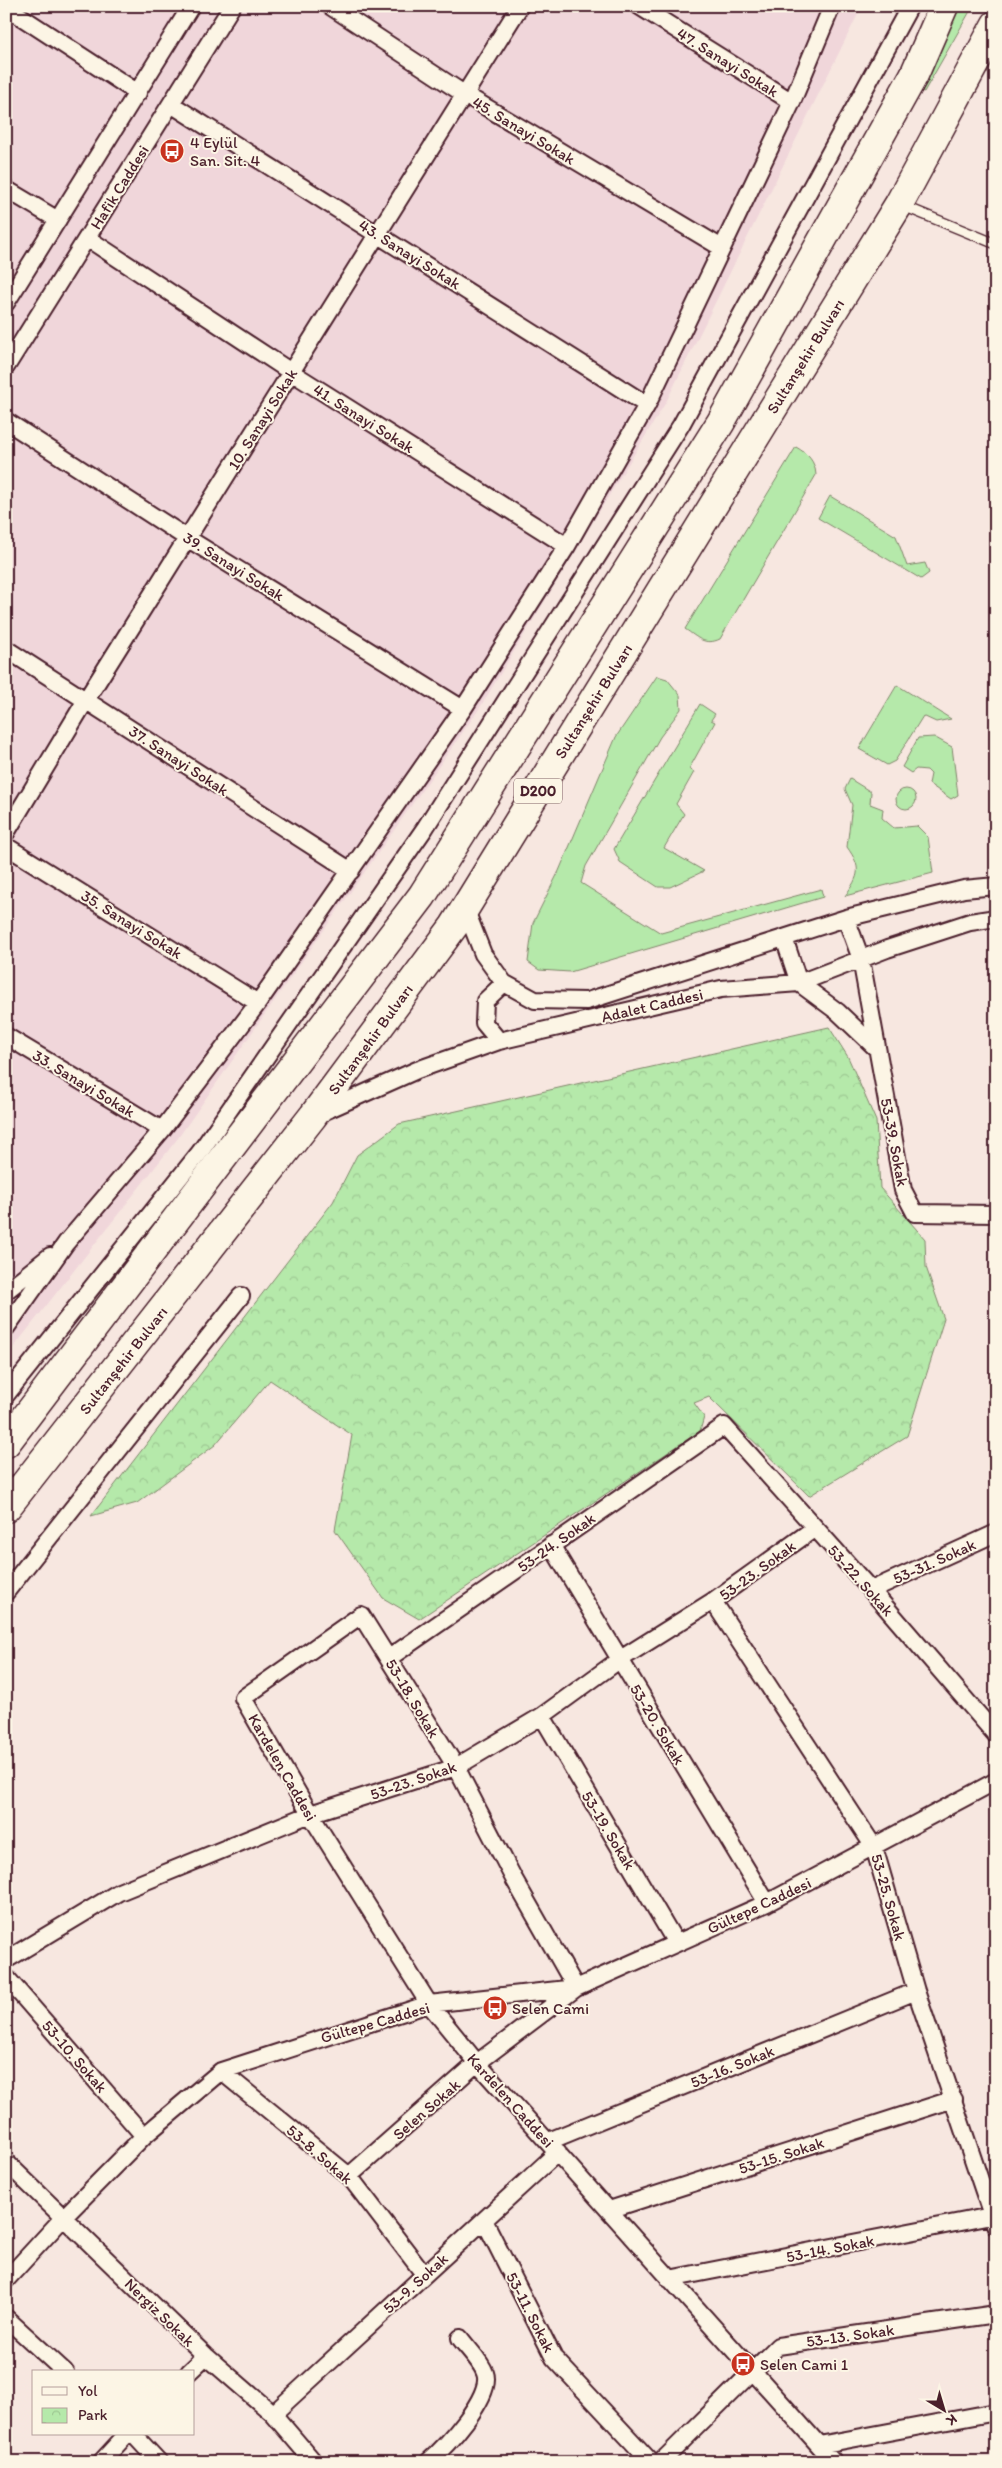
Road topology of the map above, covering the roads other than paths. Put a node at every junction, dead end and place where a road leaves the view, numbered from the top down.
1 (191, 6) edge
2 (232, 6) edge
3 (330, 6) edge
4 (520, 6) edge
5 (639, 6) edge
6 (832, 6) edge
7 (910, 6) edge
8 (944, 6) edge
9 (6, 7) edge
10 (996, 24) edge
11 (138, 93) junction
12 (464, 94) junction
13 (792, 102) junction
14 (171, 104) junction
15 (6, 189) edge
16 (899, 204) junction
17 (58, 220) junction
18 (377, 233) junction
19 (87, 238) junction
20 (996, 244) edge
21 (722, 248) junction
22 (6, 303) edge
23 (6, 367) edge
24 (291, 372) junction
25 (647, 405) junction
26 (6, 421) edge
27 (187, 538) junction
28 (567, 546) junction
29 (6, 649) edge
30 (86, 700) junction
31 (463, 709) junction
32 (6, 833) edge
33 (6, 846) edge
34 (351, 871) junction
35 (996, 886) edge
36 (465, 908) junction
37 (846, 918) junction
38 (996, 918) edge
39 (784, 938) junction
40 (861, 959) junction
41 (504, 983) junction
42 (799, 983) junction
43 (258, 1003) junction
44 (6, 1036) edge
45 (499, 1041) junction
46 (877, 1049) junction
47 (313, 1116) junction
48 (162, 1130) junction
49 (996, 1214) edge
50 (66, 1243) junction
51 (6, 1291) edge
52 (241, 1296) dead end
53 (6, 1328) edge
54 (6, 1395) edge
55 (724, 1426) joint
56 (6, 1443) edge
57 (6, 1508) edge
58 (815, 1528) junction
59 (996, 1533) edge
60 (551, 1545) junction
61 (871, 1590) junction
62 (6, 1592) edge
63 (713, 1601) junction
64 (389, 1658) junction
65 (620, 1660) junction
66 (243, 1698) joint
67 (542, 1716) junction
68 (996, 1735) edge
69 (456, 1768) junction
70 (995, 1785) edge
71 (310, 1814) junction
72 (874, 1847) junction
73 (767, 1903) junction
74 (676, 1943) junction
75 (6, 1960) edge
76 (6, 1977) edge
77 (576, 1988) junction
78 (916, 1991) junction
79 (429, 2004) junction
80 (477, 2063) junction
81 (221, 2071) junction
82 (954, 2099) junction
83 (144, 2136) junction
84 (553, 2147) junction
85 (6, 2162) edge
86 (349, 2176) junction
87 (609, 2210) junction
88 (63, 2218) junction
89 (484, 2220) junction
90 (994, 2222) edge
91 (424, 2274) junction
92 (669, 2279) junction
93 (6, 2280) edge
94 (996, 2314) edge
95 (6, 2318) edge
96 (460, 2338) dead end
97 (206, 2356) junction
98 (63, 2370) edge
99 (192, 2370) edge
100 (752, 2370) junction
101 (996, 2412) edge
102 (273, 2414) junction
103 (125, 2436) edge
104 (135, 2436) edge
105 (819, 2445) junction
106 (101, 2462) edge
107 (159, 2462) edge
108 (314, 2462) edge
109 (428, 2462) edge
110 (651, 2462) edge
111 (661, 2462) edge
112 (834, 2462) edge

1 - 11 street, Hafik Caddesi
2 - 14 street, Hafik Caddesi
3 - 12 street, 45. Sanayi Sokak
4 - 12 street, 10. Sanayi Sokak
5 - 13 street, 47. Sanayi Sokak
6 - 13 street
7 - 54 street
8 - 56 highway, D200
9 - 11 street
10 - 16 highway, Sultanşehir Bulvarı / D200
11 - 17 street, Hafik Caddesi
12 - 18 street, 10. Sanayi Sokak
12 - 21 street, 45. Sanayi Sokak
13 - 21 street
14 - 18 street, 43. Sanayi Sokak
14 - 19 street, Hafik Caddesi
15 - 17 street
16 - 20 lane
16 - 36 highway, Sultanşehir Bulvarı / D200
17 - 22 street, Hafik Caddesi
18 - 24 street, 10. Sanayi Sokak
18 - 25 street, 43. Sanayi Sokak
19 - 23 street, Hafik Caddesi
19 - 24 street, 41. Sanayi Sokak
21 - 25 street
24 - 27 street, 10. Sanayi Sokak
24 - 28 street, 41. Sanayi Sokak
25 - 28 street
26 - 27 street, 39. Sanayi Sokak
27 - 30 street, 10. Sanayi Sokak
27 - 31 street, 39. Sanayi Sokak
28 - 31 street
29 - 30 street, 37. Sanayi Sokak
30 - 32 street, 10. Sanayi Sokak
30 - 34 street, 37. Sanayi Sokak
31 - 34 street
33 - 43 street, 35. Sanayi Sokak
34 - 43 street
35 - 37 street, Adalet Caddesi
36 - 41 street, Adalet Caddesi
36 - 47 highway, Sultanşehir Bulvarı / D200
37 - 39 street, Adalet Caddesi
37 - 40 street, 53-39. Sokak
38 - 40 street, Adalet Caddesi
39 - 41 street, Adalet Caddesi
39 - 42 street
40 - 42 street, Adalet Caddesi
40 - 46 street, 53-39. Sokak
41 - 45 street
42 - 45 street, Adalet Caddesi
42 - 46 street
43 - 48 street
44 - 48 street, 33. Sanayi Sokak
45 - 47 street, Adalet Caddesi
46 - 49 street, 53-39. Sokak
47 - 57 highway, Sultanşehir Bulvarı / D200
48 - 50 street
50 - 51 street
50 - 53 street
52 - 62 street
55 - 58 street, 53-22. Sokak
55 - 60 street, 53-24. Sokak
58 - 61 street, 53-22. Sokak
58 - 63 street, 53-23. Sokak
59 - 61 street, 53-31. Sokak
60 - 64 street, 53-24. Sokak
60 - 65 street, 53-20. Sokak
61 - 68 street, 53-22. Sokak
63 - 65 street, 53-23. Sokak
63 - 72 street, 53-25. Sokak
64 - 66 street, 53-18. Sokak
64 - 69 street, 53-18. Sokak
65 - 67 street, 53-23. Sokak
65 - 73 street, 53-20. Sokak
66 - 71 street, Kardelen Caddesi
67 - 69 street, 53-23. Sokak
67 - 74 street, 53-19. Sokak
69 - 71 street, 53-23. Sokak
69 - 77 street, 53-18. Sokak
70 - 72 street, Gültepe Caddesi
71 - 75 street, 53-23. Sokak
71 - 79 street, Kardelen Caddesi
72 - 73 street, Gültepe Caddesi
72 - 78 street, 53-25. Sokak
73 - 74 street, Gültepe Caddesi
74 - 77 street, Gültepe Caddesi
76 - 83 street, 53-10. Sokak
77 - 79 street, Gültepe Caddesi
77 - 80 street, Selen Sokak
78 - 82 street, 53-25. Sokak
78 - 84 street, 53-16. Sokak
79 - 80 street, Kardelen Caddesi
79 - 81 street, Gültepe Caddesi
80 - 84 street, Kardelen Caddesi
80 - 86 street, Selen Sokak
81 - 83 street, Gültepe Caddesi
81 - 86 street, 53-8. Sokak
82 - 87 street, 53-15. Sokak
82 - 90 street, 53-25. Sokak
83 - 88 street, Gültepe Caddesi
84 - 87 street, Kardelen Caddesi
84 - 89 street, 53-9. Sokak
85 - 88 street, Nergiz Sokak
86 - 91 street, 53-8. Sokak
87 - 92 street, Kardelen Caddesi
88 - 93 street, Gültepe Caddesi
88 - 97 street, Nergiz Sokak
89 - 91 street, 53-9. Sokak
89 - 110 street, 53-11. Sokak
90 - 92 street, 53-14. Sokak
91 - 102 street, 53-9. Sokak
92 - 100 street, Kardelen Caddesi
94 - 100 street, 53-13. Sokak
95 - 98 street
96 - 109 street
97 - 99 street
97 - 102 street, Nergiz Sokak
100 - 105 street, Kardelen Caddesi
100 - 111 street, 53-13. Sokak
101 - 105 street
102 - 108 street, Nergiz Sokak
103 - 106 street
104 - 107 street
105 - 112 street, Kardelen Caddesi

